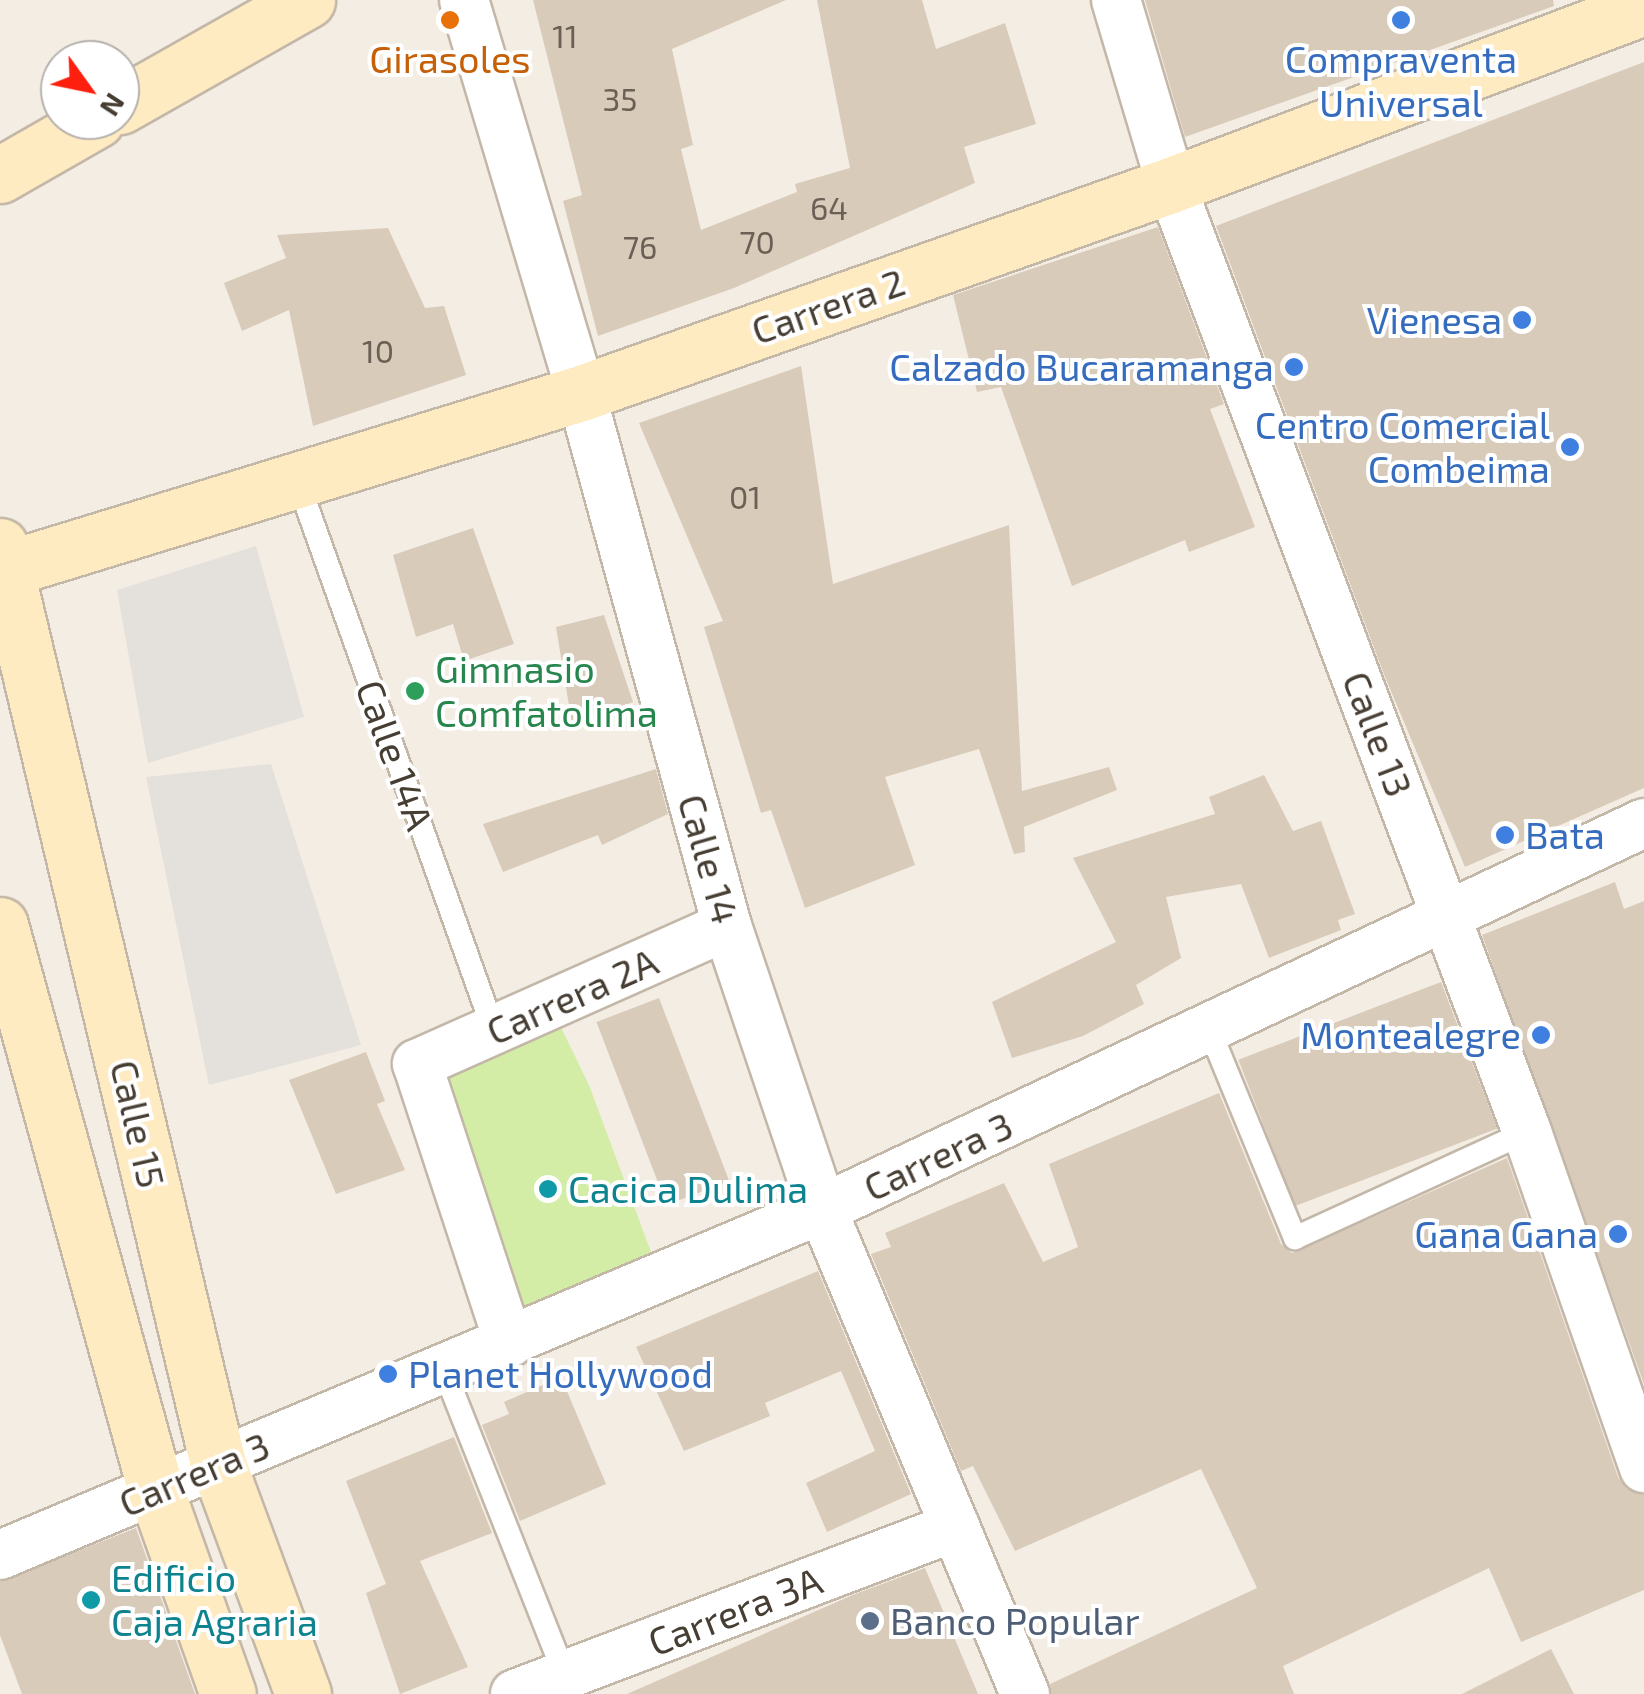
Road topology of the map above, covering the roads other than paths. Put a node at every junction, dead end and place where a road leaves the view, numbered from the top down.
1 (307, 0) edge
2 (464, 0) edge
3 (1116, 0) edge
4 (1644, 7) edge
5 (140, 95) edge
6 (60, 140) edge
7 (0, 174) edge
8 (1171, 185) junction
9 (581, 393) junction
10 (297, 479) junction
11 (2, 562) edge
12 (1644, 823) edge
13 (1448, 917) junction
14 (0, 925) edge
15 (727, 926) junction
16 (494, 1031) junction
17 (1210, 1031) junction
18 (1527, 1132) junction
19 (822, 1210) junction
20 (509, 1343) junction
21 (444, 1370) junction
22 (218, 1464) junction
23 (1644, 1468) edge
24 (156, 1491) junction
25 (955, 1527) junction
26 (0, 1556) edge
27 (569, 1685) edge
28 (228, 1694) edge
29 (303, 1694) edge
30 (516, 1694) edge
31 (1025, 1694) edge

1 - 5 main road
2 - 9 street, Calle 14
3 - 8 street, Calle 13
4 - 8 main road, Carrera 2
6 - 7 main road
8 - 9 main road, Carrera 2
8 - 13 street, Calle 13
9 - 10 main road, Carrera 2
9 - 15 street, Calle 14
10 - 11 main road, Carrera 2
10 - 16 lane, Calle 14A
11 - 22 main road, Calle 15
12 - 13 street, Carrera 3
13 - 17 street, Carrera 3
13 - 18 street, Calle 13
14 - 24 main road, Calle 15
15 - 16 street, Carrera 2A
15 - 19 street, Calle 14
16 - 20 street, Carrera 2A
17 - 18 lane
17 - 19 street, Carrera 3
18 - 23 street, Calle 13
19 - 20 street, Carrera 3
19 - 25 street, Calle 14
20 - 21 street, Carrera 3
21 - 22 street, Carrera 3
21 - 27 lane
22 - 24 street, Carrera 3
22 - 29 main road, Calle 15
24 - 26 street, Carrera 3
24 - 28 main road, Calle 15
25 - 27 street, Carrera 3A
25 - 31 street, Calle 14
27 - 30 street, Carrera 3A

